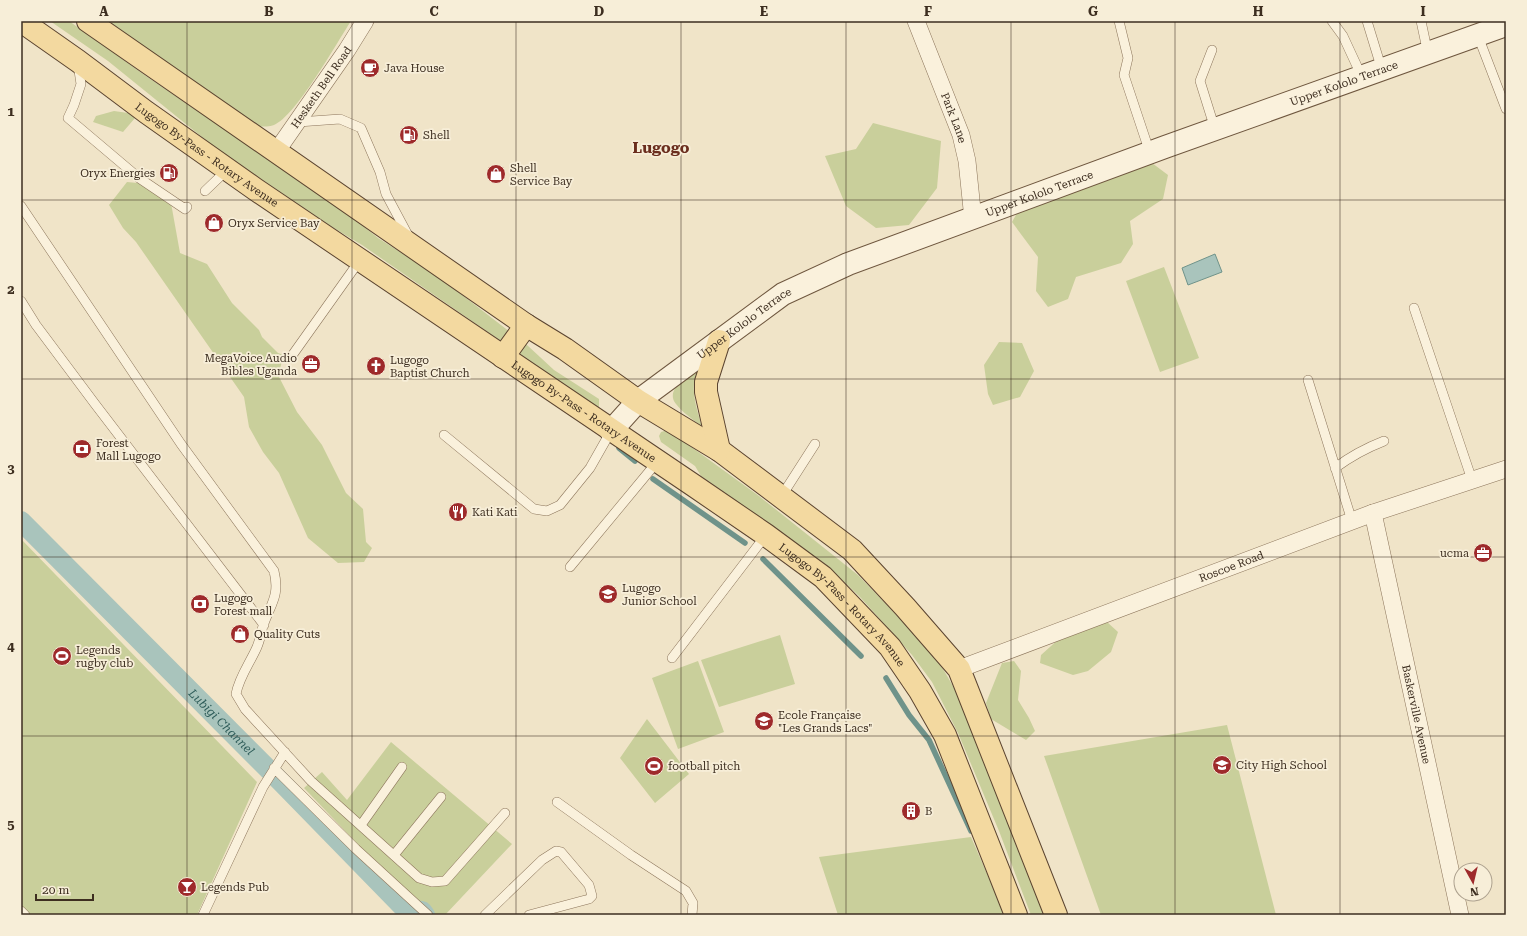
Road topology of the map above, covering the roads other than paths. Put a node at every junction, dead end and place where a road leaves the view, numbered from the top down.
1 (21, 21) edge
2 (88, 21) edge
3 (365, 21) edge
4 (916, 21) edge
5 (1119, 21) edge
6 (1332, 21) edge
7 (1367, 21) edge
8 (1421, 21) edge
9 (1506, 25) edge
10 (1478, 36) junction
11 (1212, 50) dead end
12 (1428, 54) junction
13 (78, 60) junction
14 (1372, 73) junction
15 (1506, 109) edge
16 (298, 122) junction
17 (1215, 129) junction
18 (276, 152) junction
19 (1150, 153) junction
20 (228, 169) junction
21 (205, 191) dead end
22 (21, 206) edge
23 (188, 207) dead end
24 (972, 219) junction
25 (414, 248) junction
26 (360, 260) junction
27 (21, 301) edge
28 (1414, 308) dead end
29 (526, 324) junction
30 (719, 341) junction
31 (291, 357) dead end
32 (503, 357) junction
33 (1308, 380) dead end
34 (638, 401) junction
35 (611, 431) junction
36 (444, 435) dead end
37 (1384, 441) dead end
38 (815, 444) dead end
39 (719, 450) junction
40 (657, 462) junction
41 (1335, 468) junction
42 (1506, 469) edge
43 (1472, 480) junction
44 (781, 497) junction
45 (1373, 513) junction
46 (1352, 521) junction
47 (766, 535) junction
48 (570, 567) dead end
49 (264, 625) junction
50 (672, 658) dead end
51 (959, 669) junction
52 (285, 752) junction
53 (402, 767) dead end
54 (274, 768) junction
55 (441, 797) dead end
56 (557, 802) dead end
57 (505, 813) dead end
58 (361, 825) junction
59 (394, 855) junction
60 (21, 911) edge
61 (25, 915) edge
62 (203, 915) edge
63 (428, 915) edge
64 (485, 915) edge
65 (529, 915) edge
66 (692, 915) edge
67 (1016, 915) edge
68 (1056, 915) edge
69 (1460, 915) edge

1 - 13 main road, Lugogo By-Pass - Rotary Avenue
2 - 18 main road
3 - 16 street, Hesketh Bell Road
4 - 24 street, Park Lane
5 - 19 lane
6 - 14 lane
7 - 14 lane
8 - 12 lane
9 - 10 main road, Upper Kololo Terrace
10 - 12 main road, Upper Kololo Terrace
10 - 15 lane
11 - 17 lane
12 - 14 main road, Upper Kololo Terrace
13 - 20 main road, Lugogo By-Pass - Rotary Avenue
13 - 23 lane
14 - 17 main road, Upper Kololo Terrace
16 - 18 street, Hesketh Bell Road
16 - 25 lane
17 - 19 main road, Upper Kololo Terrace
18 - 25 main road
19 - 24 main road, Upper Kololo Terrace
20 - 21 lane
20 - 26 main road, Lugogo By-Pass - Rotary Avenue
22 - 49 lane
24 - 30 main road, Upper Kololo Terrace
25 - 29 main road
26 - 31 lane
26 - 32 main road, Lugogo By-Pass - Rotary Avenue
27 - 49 lane
28 - 43 lane
29 - 32 main road
29 - 34 main road
30 - 34 main road, Upper Kololo Terrace
30 - 39 main road
32 - 35 main road, Lugogo By-Pass - Rotary Avenue
33 - 41 lane
34 - 35 main road, Upper Kololo Terrace
34 - 39 main road
35 - 36 lane
35 - 40 main road, Lugogo By-Pass - Rotary Avenue
37 - 41 lane
38 - 44 lane
39 - 44 main road
40 - 47 main road, Lugogo By-Pass - Rotary Avenue
40 - 48 lane
41 - 46 lane
42 - 43 street, Roscoe Road
43 - 45 street, Roscoe Road
44 - 51 main road
45 - 46 street, Roscoe Road
45 - 69 street, Baskerville Avenue
46 - 51 street, Roscoe Road
47 - 50 lane
47 - 67 main road, Lugogo By-Pass - Rotary Avenue
49 - 52 lane
51 - 68 main road
52 - 54 lane
52 - 58 lane
53 - 58 lane
54 - 62 lane
54 - 63 lane
55 - 59 lane
56 - 66 lane
57 - 59 lane
58 - 59 lane
60 - 61 lane
64 - 65 lane

